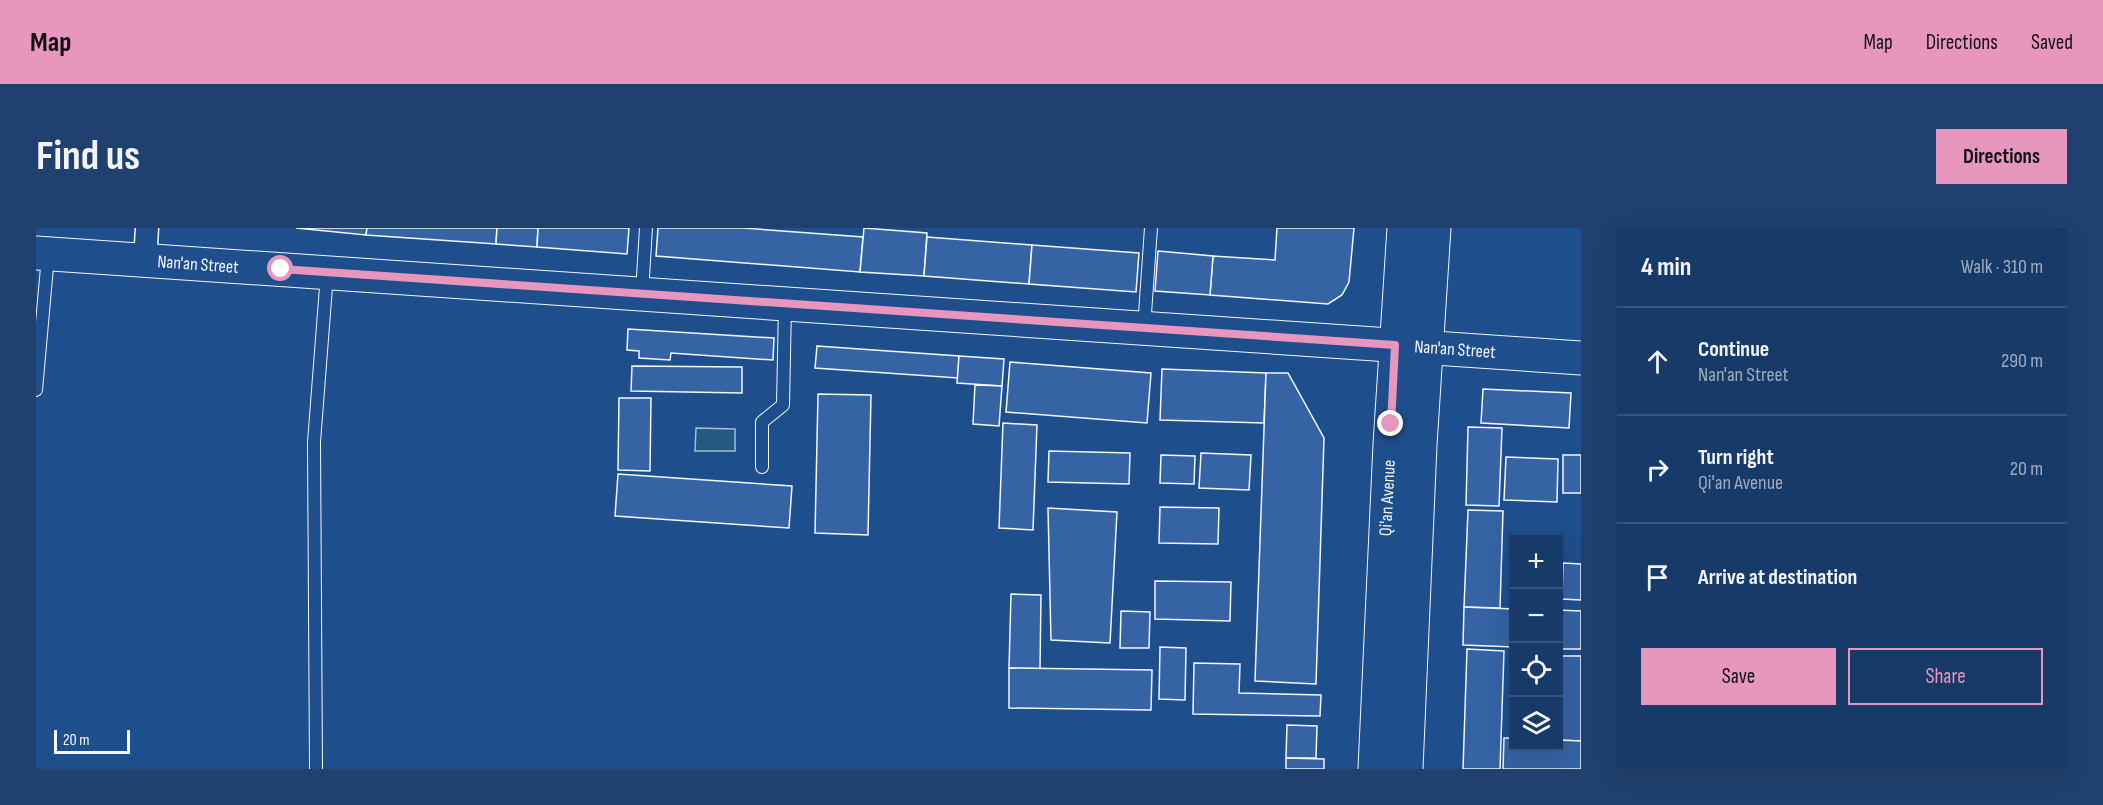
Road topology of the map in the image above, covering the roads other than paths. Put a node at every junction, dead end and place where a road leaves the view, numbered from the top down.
1 (147, 228) edge
2 (646, 228) edge
3 (1151, 228) edge
4 (1404, 228) edge
5 (1434, 228) edge
6 (42, 253) edge
7 (145, 260) junction
8 (327, 272) junction
9 (642, 294) junction
10 (785, 304) junction
11 (1144, 328) junction
12 (1411, 346) junction
13 (1581, 358) edge
14 (36, 390) edge
15 (762, 466) dead end
16 (316, 769) edge
17 (1375, 769) edge
18 (1406, 769) edge

1 - 7 street
2 - 9 lane
3 - 11 lane
4 - 12 main road, Qi'an Avenue
5 - 12 main road, Qi'an Avenue
6 - 7 main road, Nan'an Street
6 - 14 lane
7 - 8 main road, Nan'an Street
8 - 9 main road, Nan'an Street
8 - 16 lane
9 - 10 main road, Nan'an Street
10 - 11 main road, Nan'an Street
10 - 15 lane
11 - 12 main road, Nan'an Street
12 - 13 main road, Nan'an Street
12 - 17 main road, Qi'an Avenue
12 - 18 main road, Qi'an Avenue

